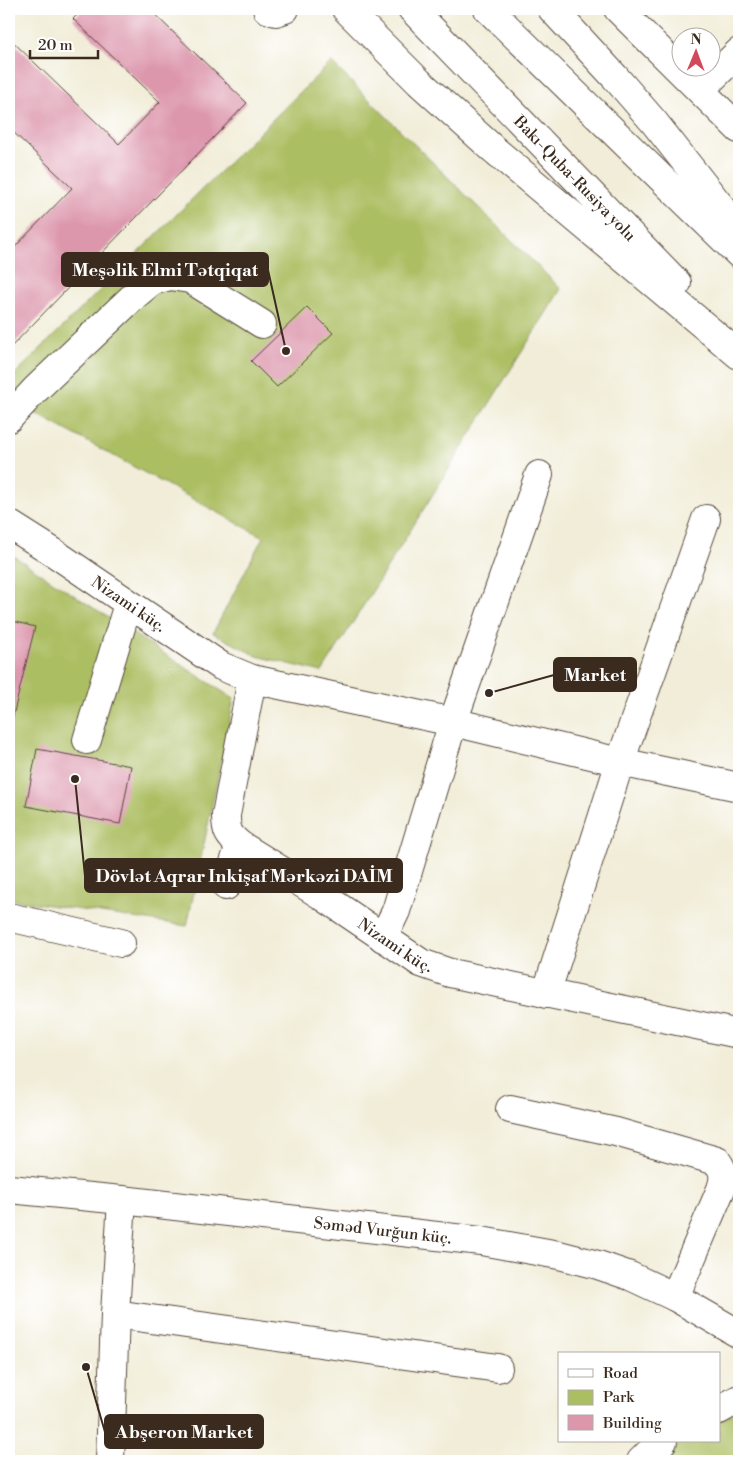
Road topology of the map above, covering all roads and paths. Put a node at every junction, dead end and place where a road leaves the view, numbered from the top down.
1 (267, 9) edge
2 (284, 9) edge
3 (346, 9) edge
4 (412, 9) edge
5 (488, 9) edge
6 (552, 9) edge
7 (618, 9) edge
8 (739, 52) edge
9 (700, 90) junction
10 (739, 129) edge
11 (739, 230) edge
12 (739, 254) edge
13 (262, 324) dead end
14 (739, 348) edge
15 (739, 354) edge
16 (9, 418) edge
17 (539, 475) dead end
18 (706, 519) dead end
19 (9, 524) edge
20 (128, 604) junction
21 (252, 679) junction
22 (453, 722) junction
23 (87, 740) dead end
24 (620, 762) junction
25 (739, 787) edge
26 (240, 845) junction
27 (226, 886) dead end
28 (9, 917) edge
29 (383, 938) junction
30 (121, 943) dead end
31 (546, 994) junction
32 (739, 1034) edge
33 (510, 1109) dead end
34 (9, 1189) edge
35 (122, 1200) junction
36 (675, 1297) junction
37 (115, 1314) junction
38 (739, 1334) edge
39 (498, 1368) dead end
40 (739, 1399) edge
41 (720, 1409) edge
42 (662, 1442) edge
43 (110, 1461) edge
44 (641, 1461) edge

1 - 2 main road
3 - 15 main road
4 - 14 main road, Bakı-Quba-Rusiya yolu
5 - 12 main road
6 - 11 main road
7 - 9 main road
8 - 9 main road
9 - 10 main road
13 - 16 main road
17 - 22 main road
18 - 24 main road
19 - 20 main road, Nizami küç.
20 - 21 main road, Nizami küç.
20 - 23 main road
21 - 22 main road, Nizami küç.
21 - 26 main road, Nizami küç.
22 - 24 main road, Nizami küç.
22 - 29 main road
24 - 25 main road, Nizami küç.
24 - 31 main road
26 - 27 main road
26 - 29 main road, Nizami küç.
28 - 30 main road
29 - 31 main road, Nizami küç.
31 - 32 main road, Nizami küç.
33 - 36 main road
34 - 35 main road, Səməd Vurğun küç.
35 - 36 main road, Səməd Vurğun küç.
35 - 37 main road
36 - 38 main road, Səməd Vurğun küç.
37 - 39 main road
37 - 43 main road
40 - 41 main road
42 - 44 main road

